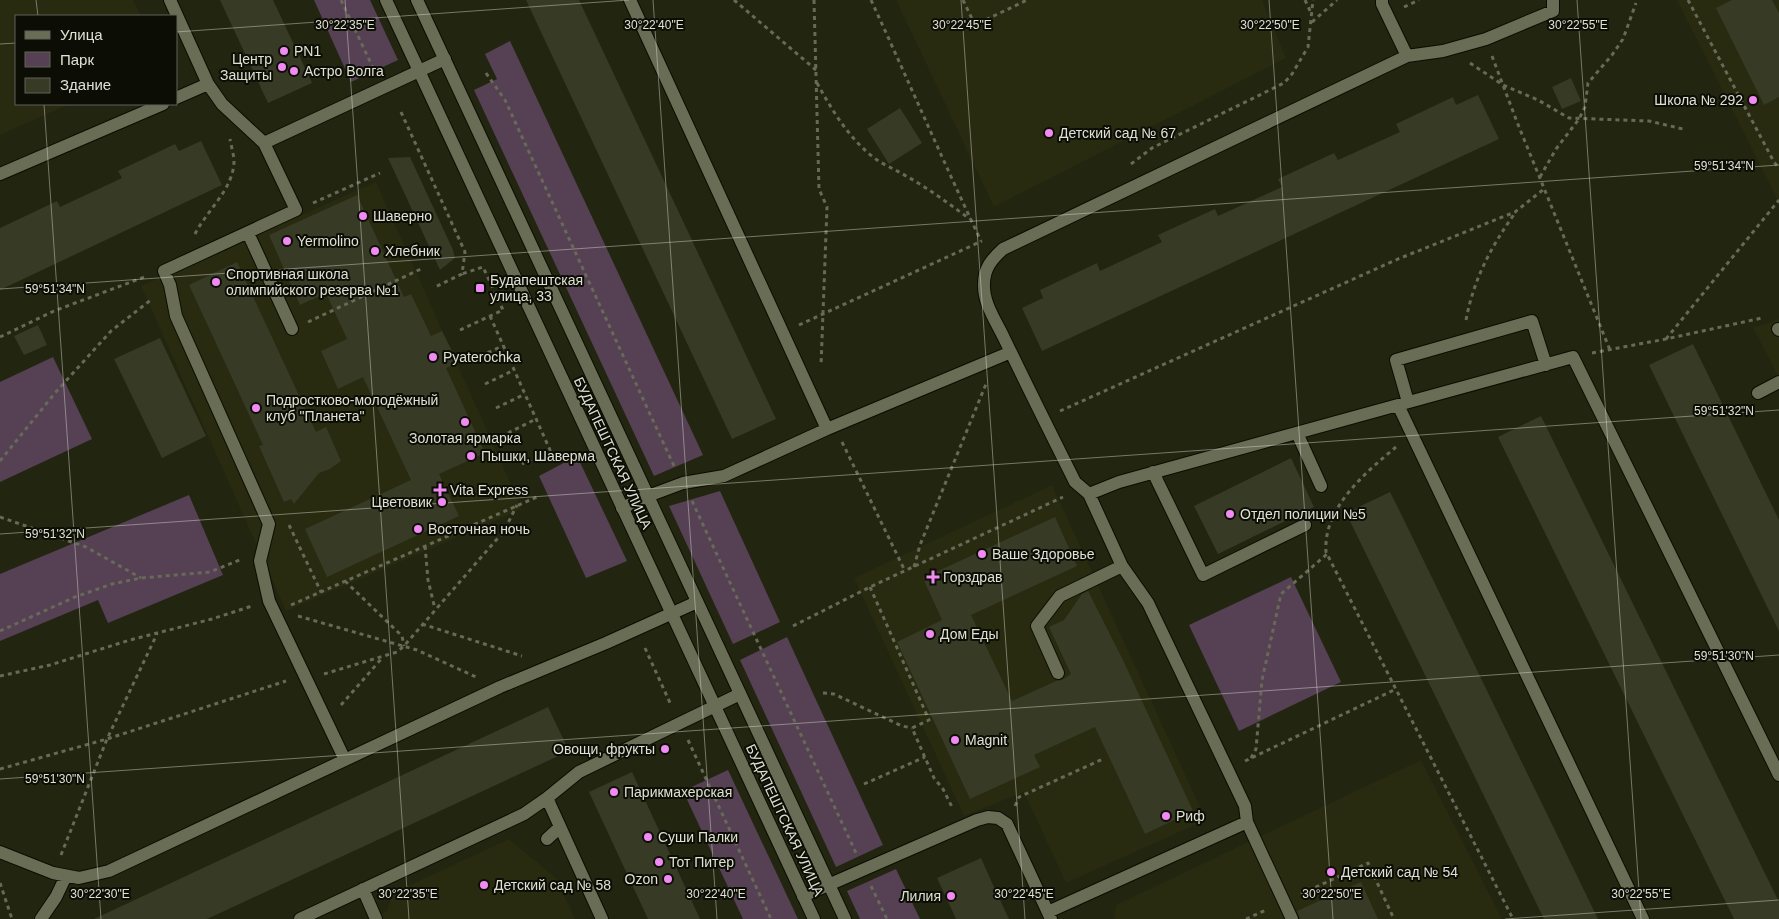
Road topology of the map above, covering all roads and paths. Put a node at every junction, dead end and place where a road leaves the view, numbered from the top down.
1 (170, 0) edge
2 (341, 0) edge
3 (386, 0) edge
4 (417, 0) edge
5 (630, 0) edge
6 (734, 0) edge
7 (814, 0) edge
8 (870, 0) edge
9 (963, 0) edge
10 (1027, 0) edge
11 (1306, 0) edge
12 (1313, 0) edge
13 (1337, 0) edge
14 (1382, 0) edge
15 (1554, 0) edge
16 (1688, 0) edge
17 (1636, 3) dead end
18 (177, 15) edge
19 (1312, 16) junction
20 (178, 18) edge
21 (1311, 22) junction
22 (1486, 39) junction
23 (1449, 49) junction
24 (1407, 56) junction
25 (445, 59) junction
26 (816, 70) junction
27 (419, 71) junction
28 (486, 73) dead end
29 (817, 83) junction
30 (208, 84) junction
31 (1503, 85) junction
32 (382, 88) junction
33 (178, 97) edge
34 (161, 105) edge
35 (401, 112) dead end
36 (1579, 119) junction
37 (1683, 129) dead end
38 (230, 136) dead end
39 (264, 143) junction
40 (1131, 165) dead end
41 (1779, 168) edge
42 (380, 173) dead end
43 (0, 174) edge
44 (1539, 178) junction
45 (1544, 189) junction
46 (1779, 200) edge
47 (296, 210) junction
48 (1515, 212) junction
49 (971, 220) junction
50 (248, 233) junction
51 (990, 237) dead end
52 (981, 241) junction
53 (182, 262) junction
54 (423, 268) dead end
55 (164, 271) junction
56 (462, 274) junction
57 (170, 285) junction
58 (435, 287) dead end
59 (823, 314) junction
60 (490, 316) junction
61 (1763, 317) dead end
62 (292, 329) joint
63 (460, 330) dead end
64 (783, 332) junction
65 (0, 337) edge
66 (1666, 340) junction
67 (1462, 341) junction
68 (503, 346) junction
69 (1610, 350) junction
70 (1011, 352) junction
71 (1573, 357) junction
72 (997, 358) junction
73 (473, 359) dead end
74 (1546, 365) junction
75 (821, 369) dead end
76 (514, 370) junction
77 (1779, 382) edge
78 (485, 384) dead end
79 (1758, 393) dead end
80 (525, 394) junction
81 (1403, 404) junction
82 (496, 408) dead end
83 (1056, 413) dead end
84 (536, 419) junction
85 (831, 427) junction
86 (508, 433) dead end
87 (1297, 433) junction
88 (1411, 433) junction
89 (0, 461) edge
90 (522, 464) dead end
91 (674, 468) dead end
92 (1153, 472) junction
93 (1075, 482) junction
94 (1321, 486) dead end
95 (1089, 494) junction
96 (648, 496) junction
97 (537, 497) dead end
98 (691, 499) dead end
99 (517, 505) junction
100 (622, 508) junction
101 (0, 517) edge
102 (285, 517) dead end
103 (1305, 525) dead end
104 (425, 546) junction
105 (262, 552) junction
106 (1327, 554) junction
107 (1122, 566) junction
108 (914, 567) junction
109 (905, 571) junction
110 (141, 578) junction
111 (345, 581) junction
112 (870, 587) junction
113 (321, 592) junction
114 (697, 602) junction
115 (272, 607) junction
116 (435, 610) junction
117 (672, 614) junction
118 (422, 624) junction
119 (793, 626) dead end
120 (0, 631) edge
121 (158, 633) junction
122 (404, 646) junction
123 (383, 656) junction
124 (552, 665) junction
125 (1058, 673) dead end
126 (304, 675) junction
127 (0, 676) edge
128 (287, 681) dead end
129 (500, 688) junction
130 (1396, 689) junction
131 (823, 693) dead end
132 (740, 694) junction
133 (715, 706) junction
134 (326, 722) junction
135 (912, 728) junction
136 (107, 739) junction
137 (925, 756) junction
138 (1251, 758) junction
139 (1102, 759) dead end
140 (344, 760) junction
141 (1238, 765) dead end
142 (0, 769) edge
143 (1779, 776) edge
144 (706, 780) dead end
145 (864, 784) dead end
146 (547, 798) junction
147 (1247, 822) junction
148 (1007, 824) junction
149 (961, 826) junction
150 (560, 827) junction
151 (547, 839) dead end
152 (0, 852) edge
153 (858, 856) dead end
154 (59, 858) dead end
155 (66, 876) junction
156 (869, 881) dead end
157 (0, 883) edge
158 (829, 884) junction
159 (363, 889) junction
160 (803, 896) junction
161 (1284, 902) junction
162 (1050, 915) edge
163 (12, 919) edge
164 (41, 919) edge
165 (300, 919) edge
166 (376, 919) edge
167 (602, 919) edge
168 (771, 919) edge
169 (814, 919) edge
170 (845, 919) edge
171 (887, 919) edge
172 (1246, 919) edge
173 (1292, 919) edge
174 (1394, 919) edge
175 (1513, 919) edge
176 (1643, 919) edge

1 - 18 street
2 - 32 path
3 - 27 street, БУДАПЕШТСКАЯ УЛИЦА
4 - 25 street, БУДАПЕШТСКАЯ УЛИЦА
5 - 64 street
6 - 26 path
7 - 26 path
8 - 49 path
9 - 10 path
11 - 19 path
12 - 19 path
13 - 21 path
14 - 24 street
15 - 22 street
16 - 41 path
17 - 36 path
19 - 21 path
20 - 30 street
21 - 40 path
22 - 23 street
22 - 31 path
23 - 24 street
23 - 31 path
24 - 70 street
25 - 27 street
25 - 96 street, БУДАПЕШТСКАЯ УЛИЦА
26 - 29 path
27 - 32 street
27 - 100 street, БУДАПЕШТСКАЯ УЛИЦА
28 - 91 path
29 - 49 path
29 - 59 path
30 - 33 street
30 - 39 street
31 - 36 path
31 - 44 path
32 - 39 street
34 - 43 street
35 - 56 path
36 - 37 path
36 - 44 path
38 - 53 path
39 - 47 street
42 - 47 path
44 - 45 path
45 - 48 path
45 - 69 path
46 - 66 path
47 - 50 street
48 - 67 path
48 - 83 path
49 - 52 path
50 - 53 street
50 - 62 street
51 - 52 path
52 - 59 path
53 - 55 street
54 - 62 path
55 - 57 street
55 - 65 path
56 - 58 path
56 - 60 path
57 - 89 path
57 - 105 street
59 - 64 path
59 - 75 path
60 - 63 path
60 - 68 path
61 - 66 path
64 - 85 street
66 - 69 path
67 - 74 street
67 - 81 street
68 - 73 path
68 - 76 path
69 - 71 path
70 - 72 street
70 - 93 street
71 - 74 street
71 - 143 street
72 - 85 street
72 - 108 path
74 - 81 street
76 - 78 path
76 - 80 path
77 - 79 street
80 - 82 path
80 - 84 path
81 - 87 street
81 - 88 street
84 - 86 path
84 - 90 path
85 - 96 street
85 - 109 path
87 - 92 street
87 - 94 street
88 - 106 path
88 - 176 street
92 - 95 street
92 - 103 street
93 - 95 street
93 - 108 path
95 - 107 street
96 - 100 street
96 - 114 street, БУДАПЕШТСКАЯ УЛИЦА
97 - 99 path
98 - 153 path
99 - 104 path
99 - 116 path
100 - 117 street, БУДАПЕШТСКАЯ УЛИЦА
101 - 110 path
102 - 113 path
104 - 111 path
104 - 116 path
105 - 110 path
105 - 115 street
106 - 130 path
106 - 138 path
107 - 125 street
107 - 147 street
108 - 109 path
109 - 112 path
110 - 120 path
111 - 113 path
111 - 122 path
112 - 119 path
112 - 135 path
113 - 115 path
114 - 117 street
114 - 132 street, БУДАПЕШТСКАЯ УЛИЦА
115 - 121 path
115 - 122 path
115 - 126 street
116 - 118 path
117 - 124 street
117 - 133 street, БУДАПЕШТСКАЯ УЛИЦА
118 - 122 path
118 - 124 path
121 - 127 path
121 - 136 path
122 - 123 path
122 - 129 path
123 - 126 path
123 - 134 path
124 - 129 street
126 - 134 street
128 - 136 path
129 - 140 street
130 - 138 path
130 - 175 path
131 - 135 path
132 - 133 street
132 - 158 street, БУДАПЕШТСКАЯ УЛИЦА
133 - 146 street
133 - 160 street, БУДАПЕШТСКАЯ УЛИЦА
134 - 140 street
135 - 137 path
136 - 142 path
136 - 154 path
137 - 145 path
137 - 149 path
138 - 141 path
139 - 148 path
140 - 155 street
144 - 168 path
146 - 150 street
146 - 159 street
147 - 161 street
147 - 162 street
148 - 149 street
148 - 162 street
149 - 158 street
150 - 151 street
150 - 167 street
152 - 155 street
155 - 164 street
156 - 171 path
157 - 163 path
158 - 160 street
158 - 170 street, БУДАПЕШТСКАЯ УЛИЦА
159 - 165 street
159 - 166 street
160 - 169 street, БУДАПЕШТСКАЯ УЛИЦА
161 - 172 path
161 - 173 street
161 - 174 path

